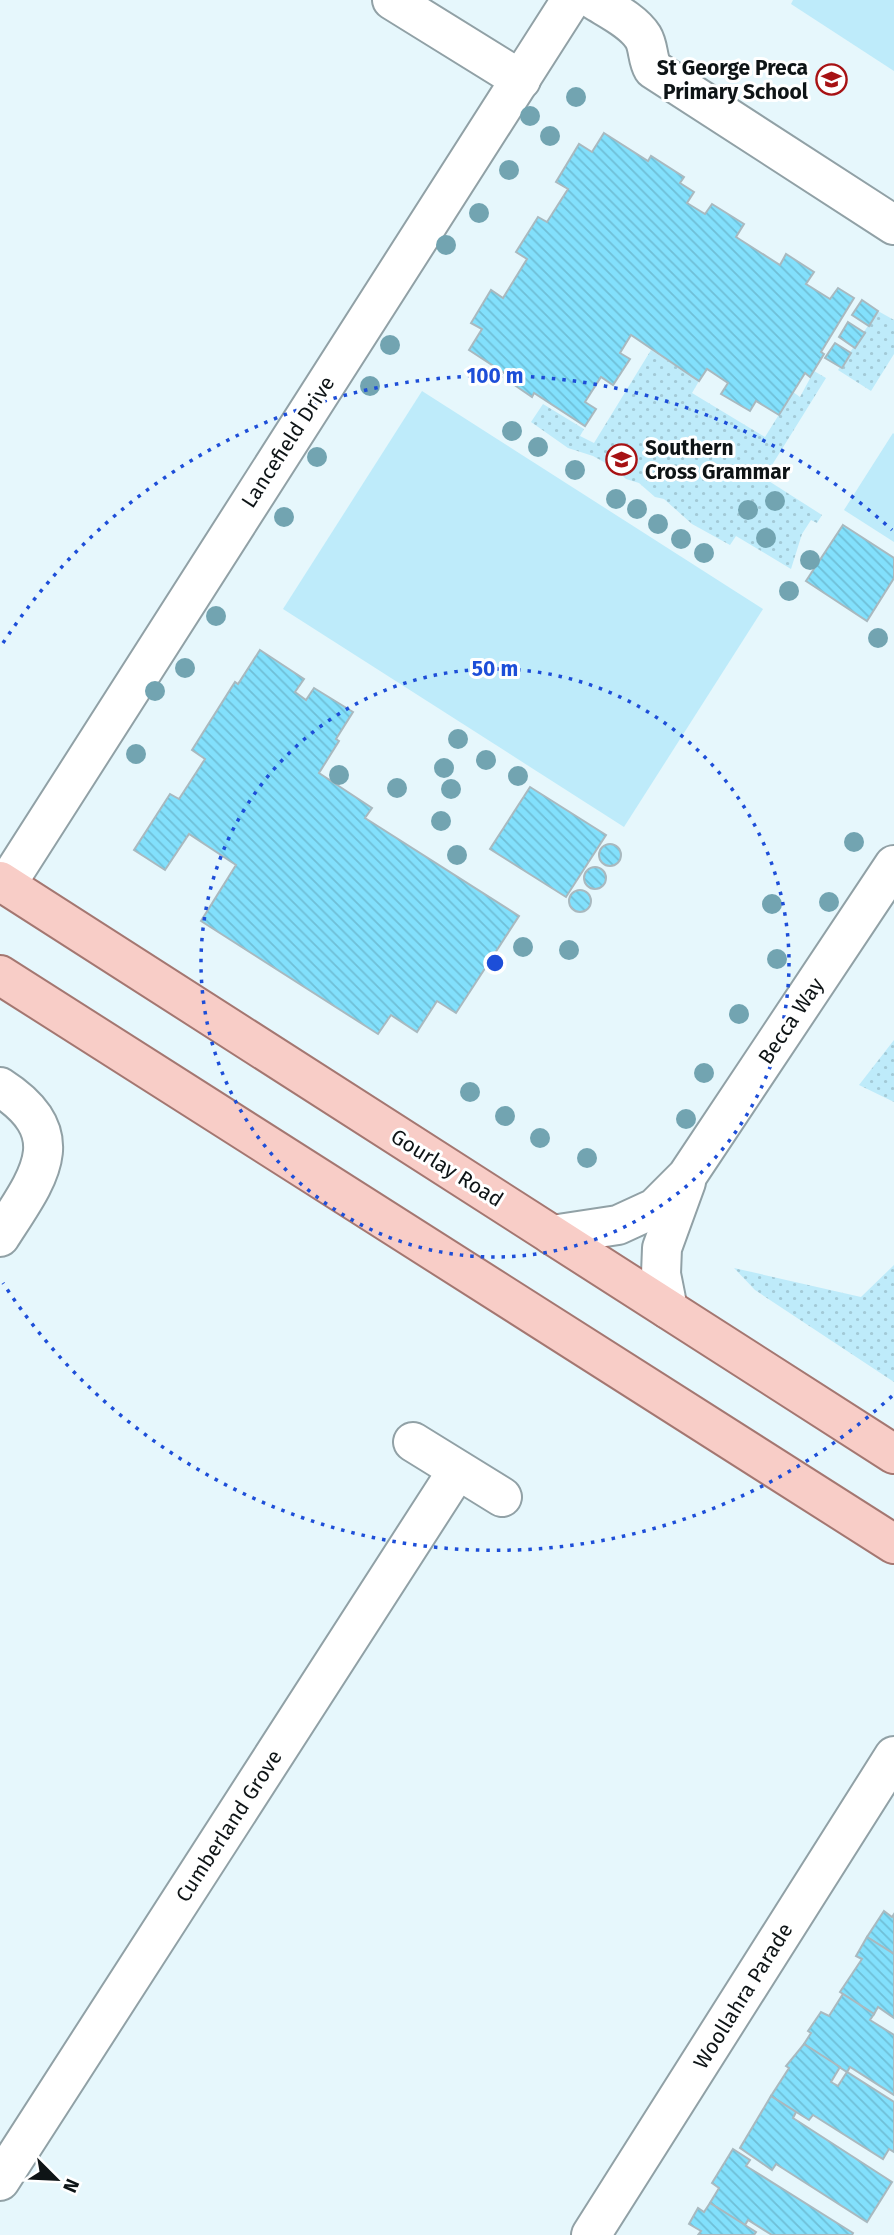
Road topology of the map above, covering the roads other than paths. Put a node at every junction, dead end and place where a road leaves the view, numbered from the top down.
1 (391, 0) edge
2 (571, 0) edge
3 (594, 0) edge
4 (521, 80) junction
5 (894, 225) edge
6 (894, 864) edge
7 (2, 886) edge
8 (0, 975) edge
9 (0, 1087) edge
10 (687, 1176) junction
11 (552, 1235) junction
12 (0, 1237) edge
13 (668, 1309) junction
14 (412, 1441) dead end
15 (894, 1454) edge
16 (457, 1471) junction
17 (502, 1497) dead end
18 (894, 1544) edge
19 (894, 1756) edge
20 (0, 2181) edge
21 (592, 2235) edge

1 - 4 street
2 - 4 street, Lancefield Drive
3 - 5 street
4 - 7 street, Lancefield Drive
6 - 10 street, Becca Way
7 - 11 main road, Gourlay Road
8 - 18 main road
9 - 12 street
10 - 11 street, Becca Way
10 - 13 street, Becca Way
11 - 13 main road, Gourlay Road
13 - 15 main road, Gourlay Road
14 - 16 street
16 - 17 street
16 - 20 street, Cumberland Grove
19 - 21 street, Woollahra Parade

